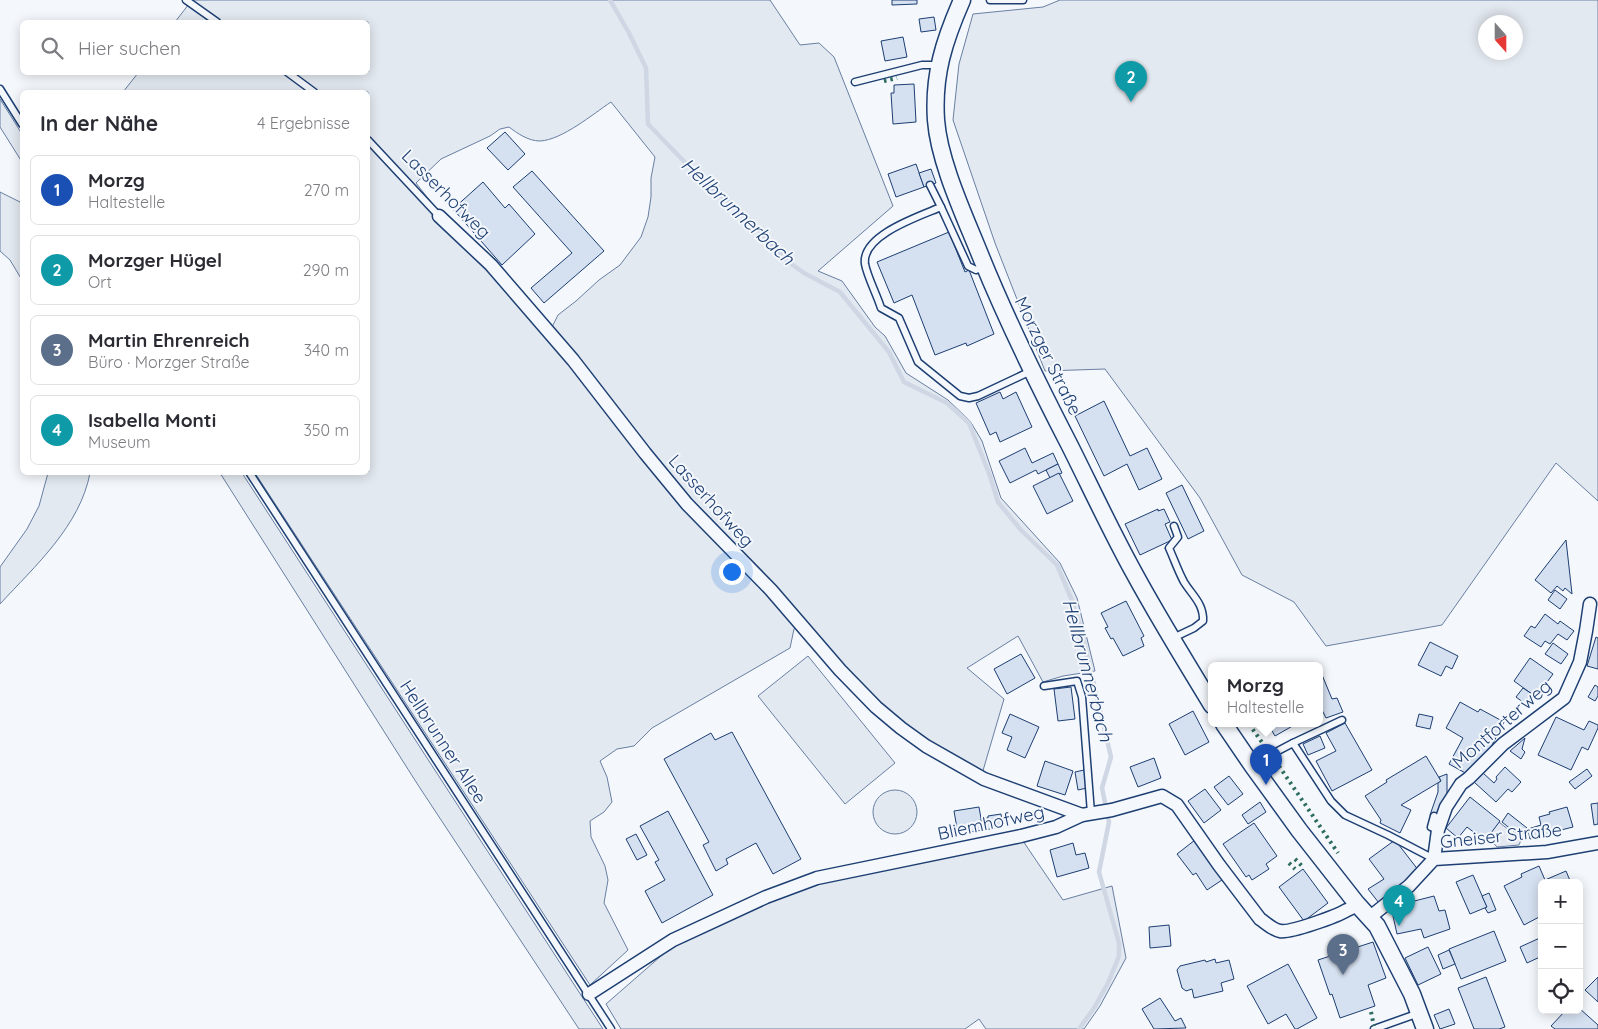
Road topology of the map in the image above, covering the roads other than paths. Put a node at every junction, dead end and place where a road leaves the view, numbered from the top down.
1 (186, 0) edge
2 (962, 0) edge
3 (990, 0) edge
4 (1023, 0) edge
5 (214, 20) edge
6 (940, 65) junction
7 (291, 75) edge
8 (855, 82) dead end
9 (0, 89) edge
10 (311, 90) edge
11 (20, 121) edge
12 (370, 142) edge
13 (930, 185) dead end
14 (941, 206) junction
15 (440, 216) joint
16 (985, 267) junction
17 (1032, 371) junction
18 (251, 475) edge
19 (1174, 526) dead end
20 (1590, 604) dead end
21 (1172, 639) junction
22 (1044, 686) dead end
23 (1208, 698) edge
24 (1342, 720) dead end
25 (1226, 727) edge
26 (1293, 743) junction
27 (1252, 765) junction
28 (1097, 813) junction
29 (1434, 816) dead end
30 (1438, 830) junction
31 (1598, 843) edge
32 (1434, 859) junction
33 (1357, 904) junction
34 (1370, 917) junction
35 (589, 994) junction
36 (1419, 1013) junction
37 (611, 1029) edge
38 (1374, 1029) edge
39 (1425, 1029) edge

1 - 5 lane
2 - 6 street, Morzger Straße
3 - 4 lane
6 - 8 lane
6 - 16 street, Morzger Straße
7 - 10 lane
9 - 11 lane
12 - 15 lane, Lasserhofweg
13 - 14 lane
14 - 16 lane
14 - 17 lane
15 - 28 street, Lasserhofweg
16 - 17 street, Morzger Straße
17 - 21 street, Morzger Straße
18 - 35 lane, Hellbrunner Allee
19 - 21 lane
20 - 30 street, Montforterweg
21 - 23 street, Morzger Straße
22 - 28 lane
24 - 26 lane
25 - 27 street
26 - 27 lane
26 - 32 lane
27 - 33 street
28 - 33 street, Bliemhofweg
28 - 35 street, Bliemhofweg
29 - 30 lane
30 - 32 street, Montforterweg
31 - 32 street, Gneiser Straße
32 - 34 street, Gneiser Straße
33 - 34 street
34 - 36 street
35 - 37 lane, Hellbrunner Allee
36 - 38 lane
36 - 39 street

